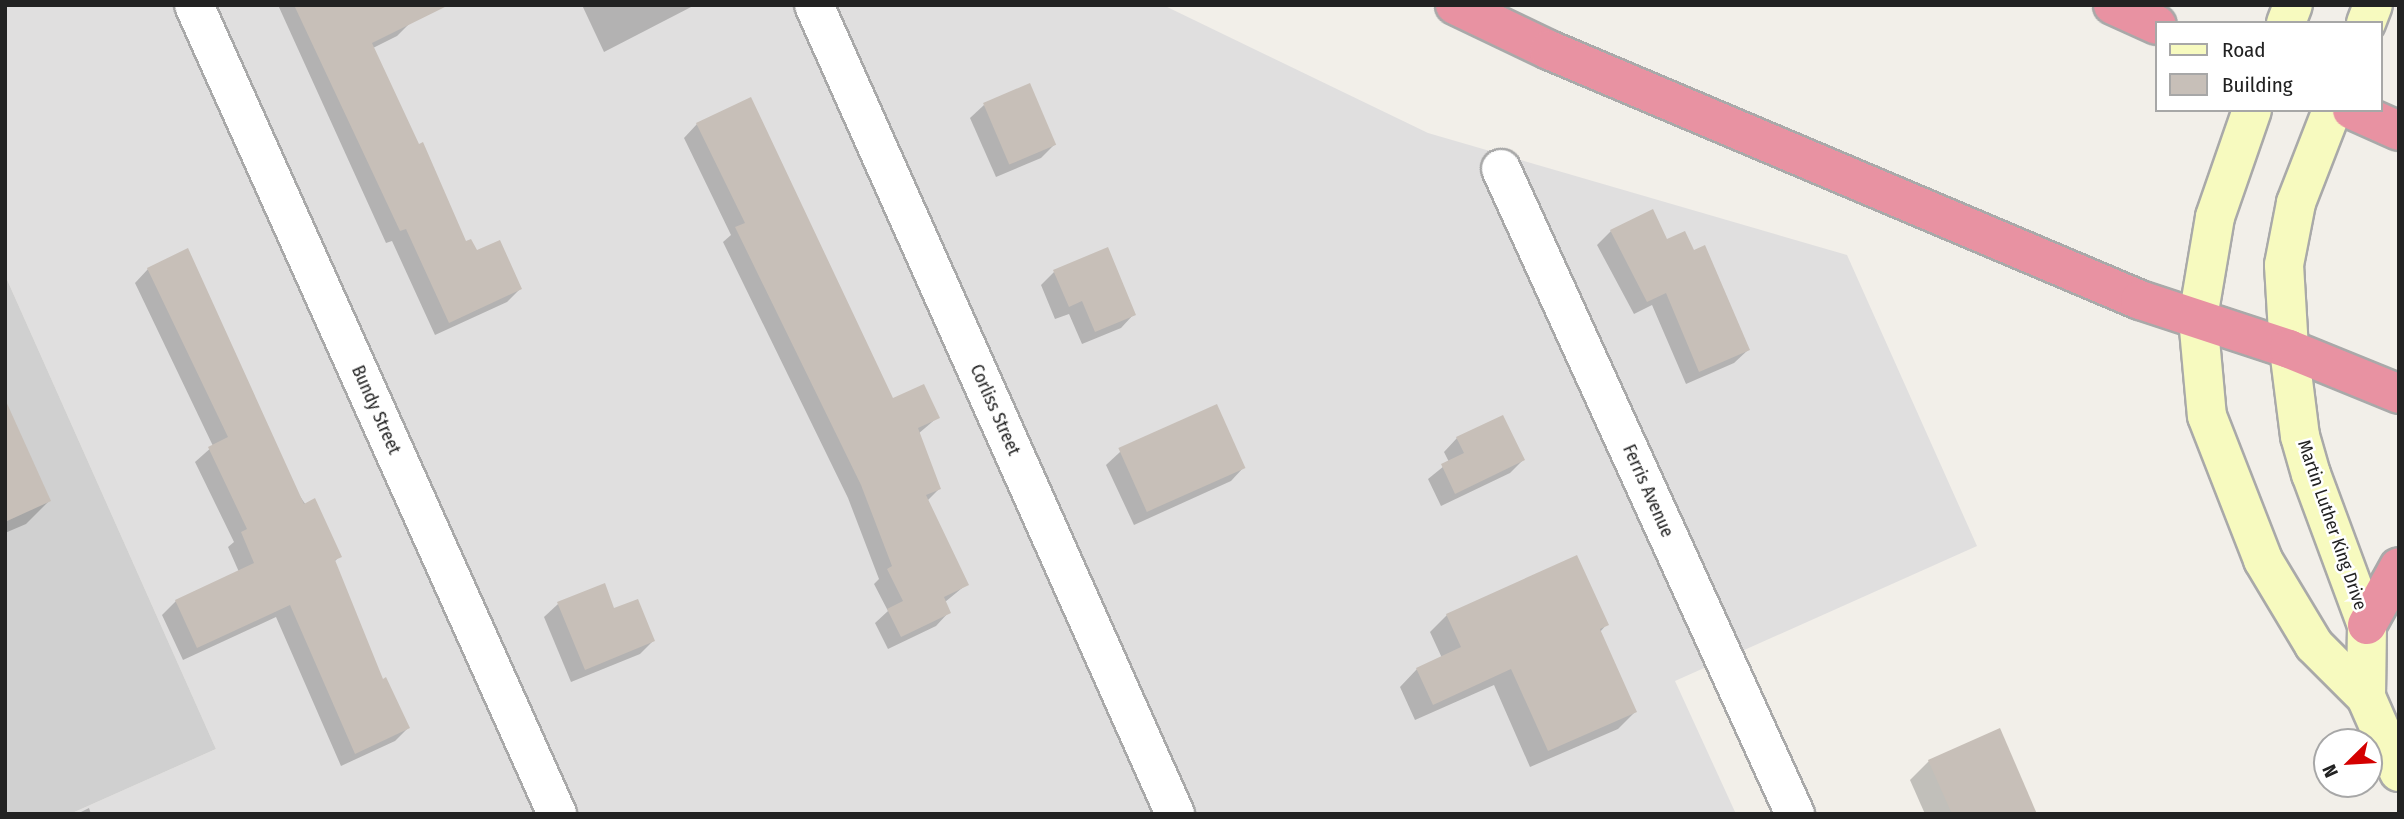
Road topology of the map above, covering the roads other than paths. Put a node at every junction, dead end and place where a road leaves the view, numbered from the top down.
1 (194, 5) edge
2 (814, 5) edge
3 (1455, 5) edge
4 (2113, 5) edge
5 (2156, 25) edge
6 (2251, 112) edge
7 (2331, 112) edge
8 (2356, 112) edge
9 (2399, 131) edge
10 (1501, 169) dead end
11 (2198, 318) junction
12 (2288, 349) junction
13 (2399, 394) edge
14 (2399, 567) edge
15 (2367, 625) junction
16 (2366, 697) junction
17 (2399, 772) edge
18 (557, 814) edge
19 (1175, 814) edge
20 (1795, 814) edge

1 - 18 street, Bundy Street
2 - 19 street, Corliss Street
3 - 11 highway
4 - 5 highway
6 - 11 main road, Martin Luther King Drive
7 - 12 main road, Martin Luther King Drive
8 - 9 highway
10 - 20 street, Ferris Avenue
11 - 12 highway
11 - 16 main road, Martin Luther King Drive
12 - 13 highway
12 - 15 main road, Martin Luther King Drive
14 - 15 highway
15 - 16 main road, Martin Luther King Drive
16 - 17 main road, Martin Luther King Drive

